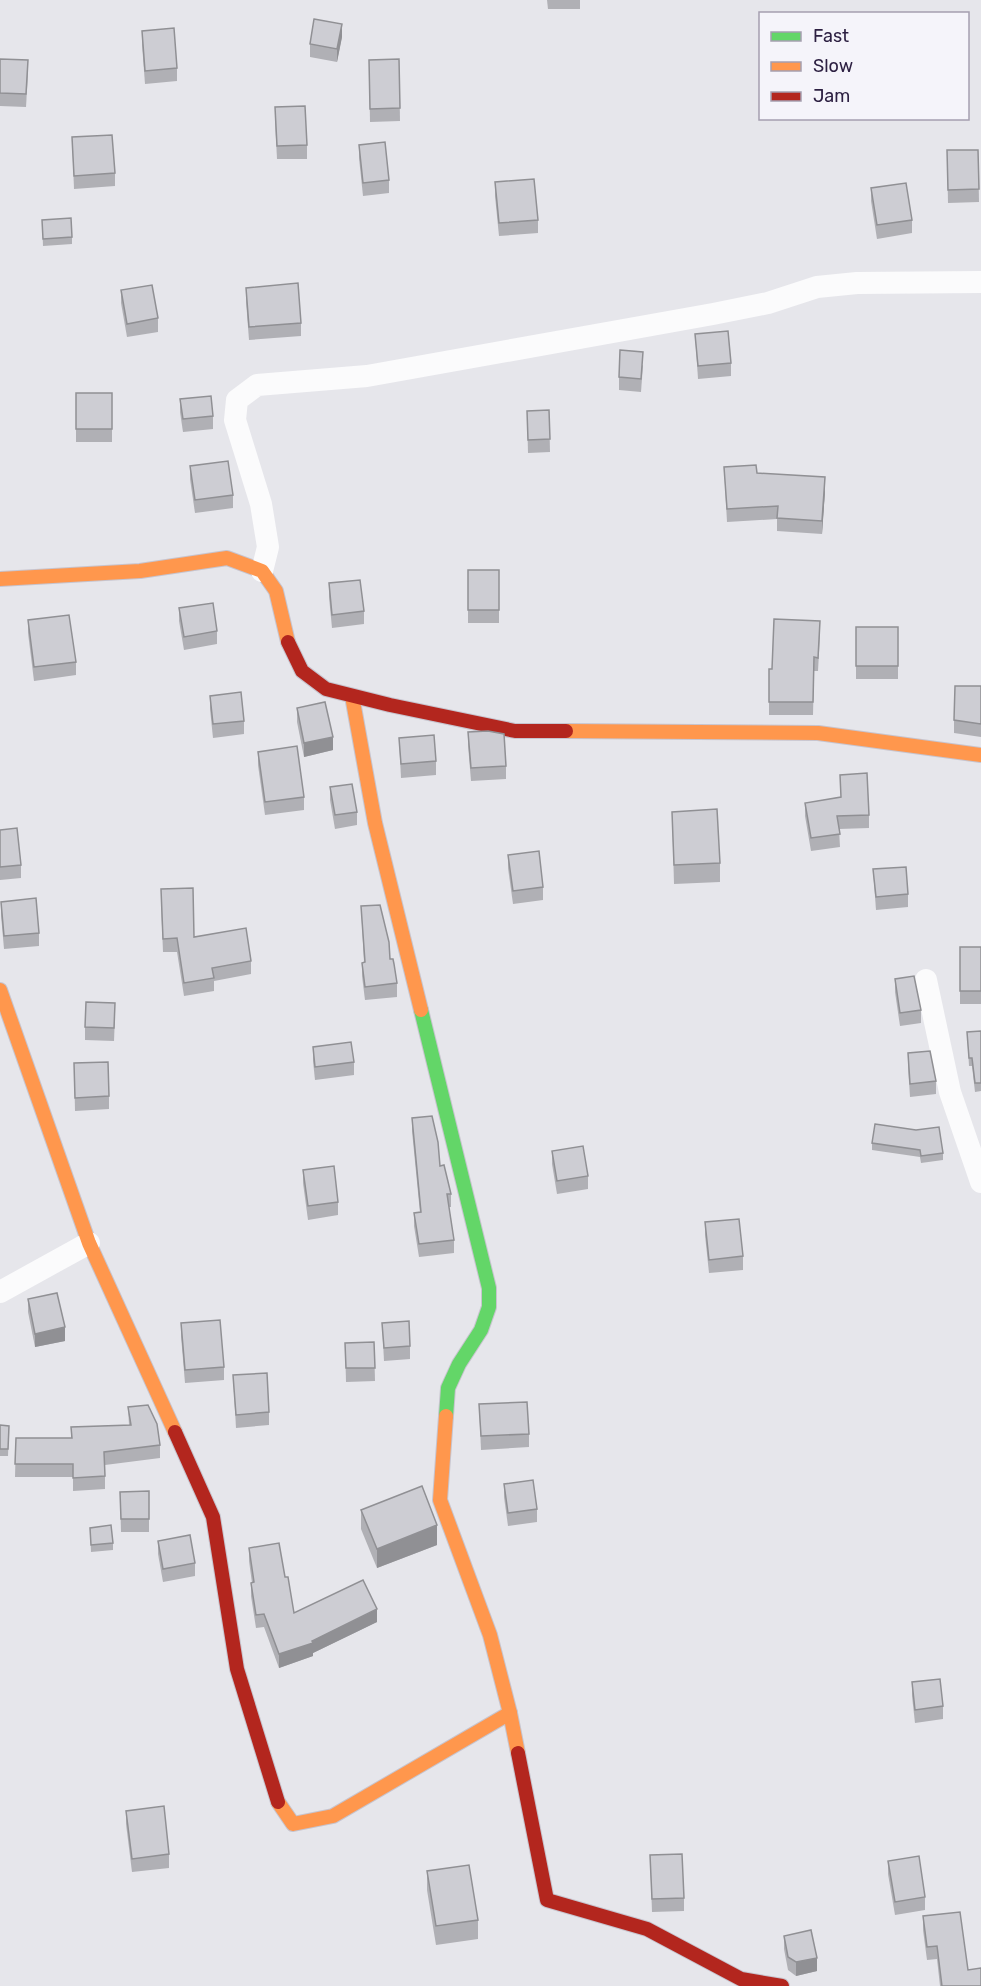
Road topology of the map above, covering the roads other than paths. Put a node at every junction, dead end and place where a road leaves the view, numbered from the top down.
1 (981, 282) edge
2 (262, 571) junction
3 (0, 579) edge
4 (352, 696) junction
5 (981, 755) edge
6 (926, 980) dead end
7 (0, 990) edge
8 (981, 1182) edge
9 (89, 1243) junction
10 (0, 1292) edge
11 (510, 1713) junction
12 (782, 1986) edge

1 - 2 street
2 - 3 street
2 - 4 street
4 - 5 street
4 - 11 street
6 - 8 street
7 - 9 street
9 - 10 street
9 - 11 street
11 - 12 street

